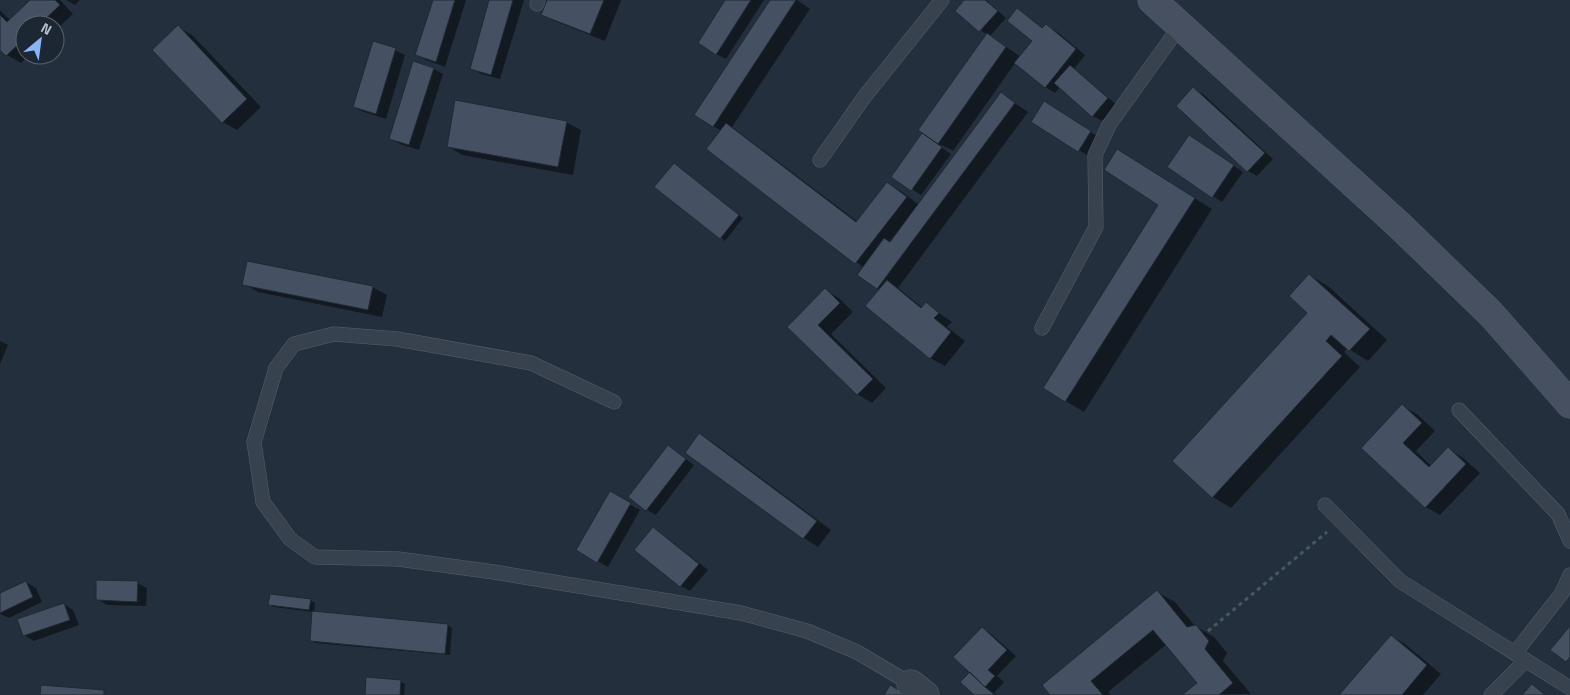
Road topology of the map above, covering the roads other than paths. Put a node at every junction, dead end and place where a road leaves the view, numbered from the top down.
1 (942, 0) edge
2 (1152, 0) edge
3 (1180, 26) junction
4 (820, 160) dead end
5 (1042, 328) dead end
6 (614, 402) dead end
7 (1570, 404) edge
8 (1459, 410) dead end
9 (1325, 505) dead end
10 (1570, 541) edge
11 (1570, 575) edge
12 (1520, 657) junction
13 (1570, 688) edge
14 (918, 689) edge
15 (1491, 695) edge

1 - 4 lane
2 - 3 street
3 - 5 lane
3 - 7 street
6 - 14 lane
8 - 10 lane
9 - 12 lane
11 - 12 lane
12 - 13 lane
12 - 15 lane

